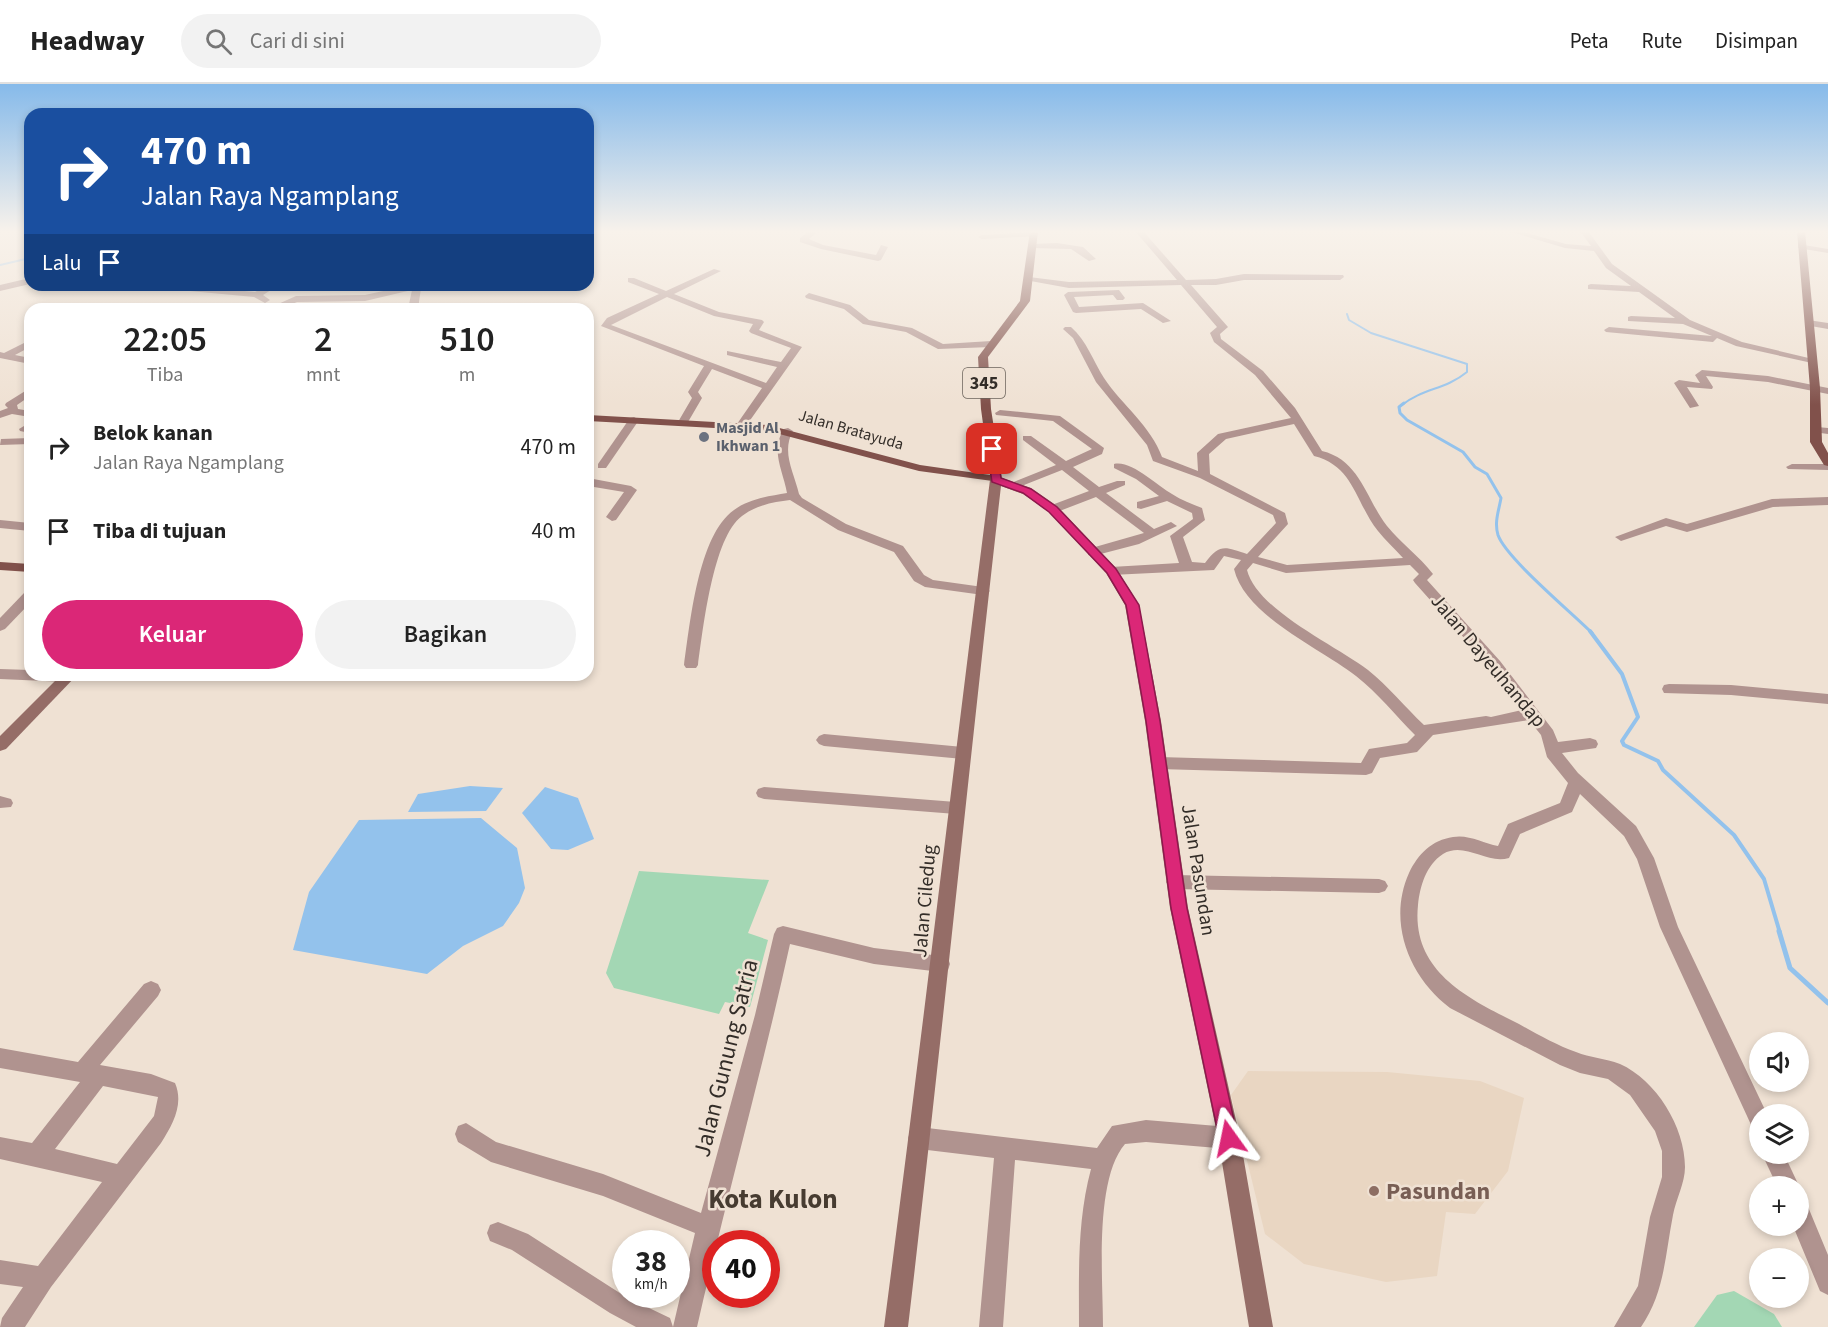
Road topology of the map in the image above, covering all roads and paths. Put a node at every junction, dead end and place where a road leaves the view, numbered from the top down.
1 (657, 289) edge
2 (678, 289) edge
3 (1032, 289) edge
4 (1189, 289) edge
5 (1640, 289) edge
6 (1808, 289) edge
7 (1028, 290) junction
8 (227, 291) edge
9 (262, 291) edge
10 (394, 291) edge
11 (238, 292) joint
12 (669, 293) junction
13 (256, 294) junction
14 (1065, 295) junction
15 (809, 296) dead end
16 (1120, 298) dead end
17 (269, 303) edge
18 (284, 303) edge
19 (1631, 319) dead end
20 (1166, 321) dead end
21 (1687, 322) junction
22 (1813, 324) junction
23 (1828, 326) edge
24 (1068, 329) dead end
25 (1610, 330) dead end
26 (1728, 340) junction
27 (991, 344) junction
28 (24, 346) edge
29 (730, 354) dead end
30 (7, 355) edge
31 (24, 359) edge
32 (1812, 360) junction
33 (709, 366) junction
34 (783, 366) junction
35 (768, 387) junction
36 (1815, 388) junction
37 (1828, 391) edge
38 (24, 395) edge
39 (1694, 406) dead end
40 (6, 413) edge
41 (1000, 413) dead end
42 (24, 414) edge
43 (594, 418) edge
44 (634, 420) junction
45 (1297, 420) junction
46 (683, 422) junction
47 (742, 424) junction
48 (788, 431) junction
49 (1822, 431) edge
50 (1027, 438) dead end
51 (24, 441) edge
52 (1, 442) edge
53 (1826, 460) edge
54 (602, 466) dead end
55 (1118, 466) dead end
56 (1066, 467) junction
57 (1792, 467) dead end
58 (1204, 476) junction
59 (996, 480) junction
60 (594, 483) edge
61 (1121, 483) dead end
62 (1016, 485) junction
63 (1097, 492) junction
64 (792, 496) junction
65 (1168, 497) junction
66 (1828, 501) edge
67 (1141, 505) dead end
68 (1053, 509) junction
69 (612, 517) dead end
70 (0, 524) edge
71 (24, 526) edge
72 (1171, 526) dead end
73 (1153, 534) junction
74 (1620, 537) dead end
75 (1093, 552) junction
76 (1242, 556) junction
77 (1413, 561) junction
78 (0, 566) edge
79 (1187, 566) junction
80 (24, 568) edge
81 (1112, 571) junction
82 (983, 591) junction
83 (24, 601) edge
84 (0, 626) edge
85 (691, 665) dead end
86 (0, 674) edge
87 (24, 675) edge
88 (64, 681) edge
89 (1669, 689) dead end
90 (1828, 699) edge
91 (1533, 714) junction
92 (3, 739) edge
93 (824, 740) dead end
94 (1417, 740) junction
95 (1590, 744) dead end
96 (1552, 751) junction
97 (963, 753) junction
98 (1159, 763) junction
99 (1575, 780) junction
100 (764, 793) dead end
101 (956, 808) junction
102 (1175, 882) junction
103 (1379, 886) dead end
104 (941, 964) junction
105 (151, 990) dead end
106 (0, 1058) edge
107 (90, 1073) junction
108 (1752, 1104) edge
109 (466, 1134) dead end
110 (919, 1138) junction
111 (1229, 1138) junction
112 (0, 1148) edge
113 (1005, 1149) junction
114 (37, 1155) junction
115 (1104, 1160) junction
116 (121, 1176) junction
117 (708, 1227) junction
118 (498, 1233) dead end
119 (1809, 1236) edge
120 (0, 1272) edge
121 (43, 1279) junction
122 (1828, 1283) edge
123 (11, 1327) edge
124 (661, 1327) edge
125 (685, 1327) edge
126 (896, 1327) edge
127 (991, 1327) edge
128 (1091, 1327) edge
129 (1261, 1327) edge
130 (1626, 1327) edge

1 - 12 street
2 - 12 street
3 - 7 street
4 - 45 street, Jalan Dayeuhandap
5 - 21 street
6 - 22 main road
7 - 14 street
7 - 27 main road, 345
8 - 11 street
9 - 13 street
10 - 18 street
11 - 13 street
12 - 33 street
12 - 34 street
13 - 17 street
14 - 16 street
14 - 20 street
15 - 27 street
19 - 21 street
21 - 26 street
22 - 23 street
22 - 32 main road
24 - 58 street
25 - 26 street
26 - 32 street
27 - 59 main road, 345
28 - 30 street
29 - 34 street
30 - 31 street
32 - 36 main road
33 - 35 street
33 - 46 street
34 - 35 street
35 - 47 street
36 - 37 street
36 - 39 street
36 - 49 main road
38 - 40 street
40 - 42 street
41 - 56 street
43 - 44 main road, Jalan Bratayuda
44 - 46 main road, Jalan Bratayuda
44 - 54 street
45 - 58 street
45 - 77 street, Jalan Dayeuhandap
46 - 47 main road, Jalan Bratayuda
47 - 48 main road, Jalan Bratayuda
48 - 59 main road, Jalan Bratayuda
48 - 64 street
49 - 53 main road
50 - 56 street
51 - 52 street
53 - 57 street
55 - 65 street
56 - 62 street
56 - 63 street
58 - 76 street
59 - 62 street, Jalan Pasundan
59 - 82 street, Jalan Ciledug
60 - 69 street
61 - 63 street
62 - 68 street, Jalan Pasundan
63 - 68 street
63 - 73 street
64 - 82 street
64 - 85 street
65 - 67 street
65 - 79 street
66 - 74 street
68 - 75 street, Jalan Pasundan
70 - 71 street
72 - 73 street
73 - 75 street
75 - 81 street, Jalan Pasundan
76 - 77 street
76 - 79 street
76 - 94 street
77 - 91 street, Jalan Dayeuhandap
78 - 80 main road
79 - 81 street
81 - 98 street, Jalan Pasundan
82 - 97 street, Jalan Ciledug
83 - 84 street
86 - 87 street
88 - 92 street
89 - 90 street
91 - 94 street
91 - 96 street, Jalan Dayeuhandap
93 - 97 street
94 - 98 street
95 - 96 street
96 - 99 street, Jalan Dayeuhandap
97 - 101 street, Jalan Ciledug
98 - 102 street, Jalan Pasundan
99 - 108 street, Jalan Dayeuhandap
99 - 130 street
100 - 101 street
101 - 104 street, Jalan Ciledug
102 - 103 street
102 - 111 street, Jalan Pasundan
104 - 110 street, Jalan Ciledug
104 - 117 street, Jalan Gunung Satria
105 - 107 street
106 - 107 street
107 - 114 street
107 - 116 street
109 - 117 street
110 - 113 street
110 - 126 street, Jalan Ciledug
111 - 115 street
111 - 129 street, Jalan Pasundan
112 - 114 street
113 - 115 street
113 - 127 street
114 - 116 street
115 - 128 street
116 - 121 street
117 - 125 street, Jalan Gunung Satria
118 - 124 street
119 - 122 street
120 - 121 street
121 - 123 street

